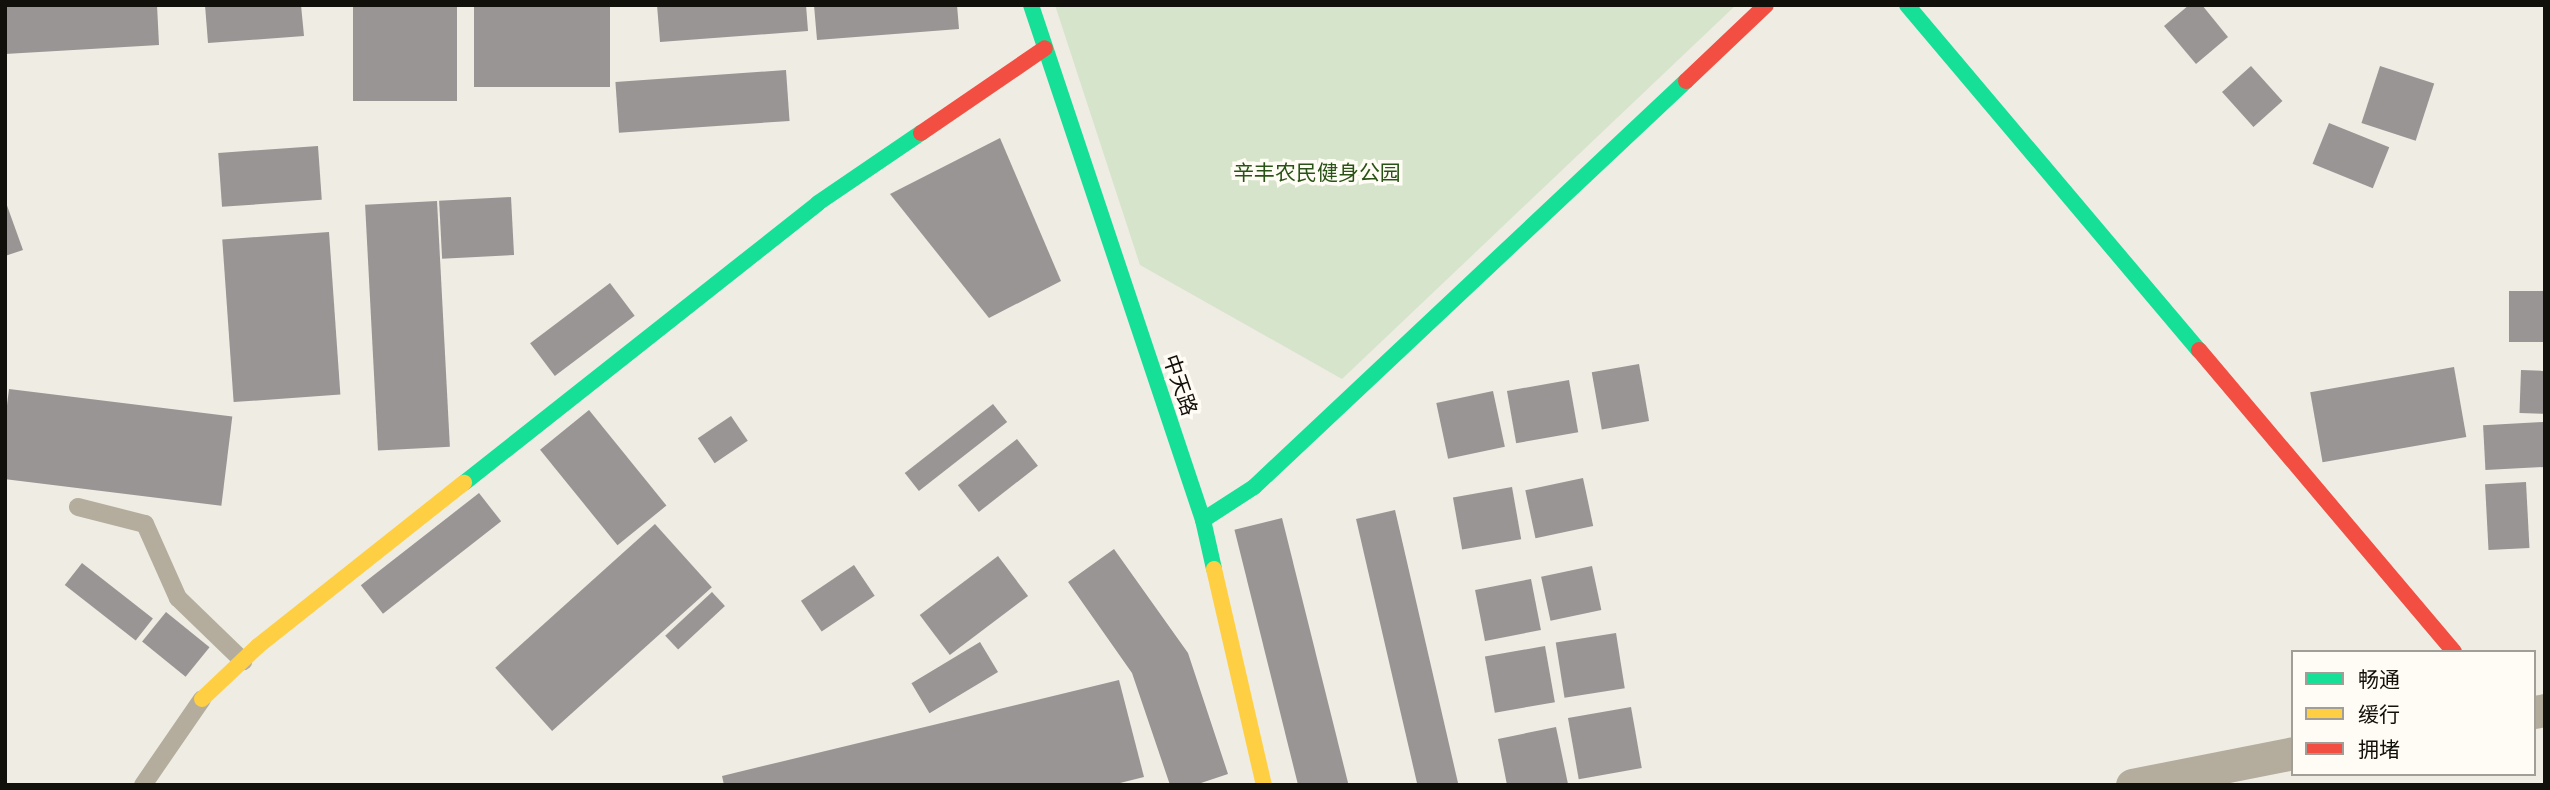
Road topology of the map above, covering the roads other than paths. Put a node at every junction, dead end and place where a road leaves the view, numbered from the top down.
1 (1031, 5) edge
2 (1766, 5) edge
3 (1907, 5) edge
4 (1045, 48) junction
5 (78, 507) dead end
6 (1203, 520) junction
7 (2452, 650) edge
8 (243, 661) junction
9 (202, 699) joint
10 (2291, 753) edge
11 (143, 785) edge
12 (1264, 785) edge
13 (2132, 785) edge

1 - 4 street, 中天路
2 - 6 street
3 - 7 street
4 - 6 street, 中天路
4 - 8 street
5 - 8 lane
6 - 12 street, 中天路
8 - 9 street
9 - 11 lane
10 - 13 street

